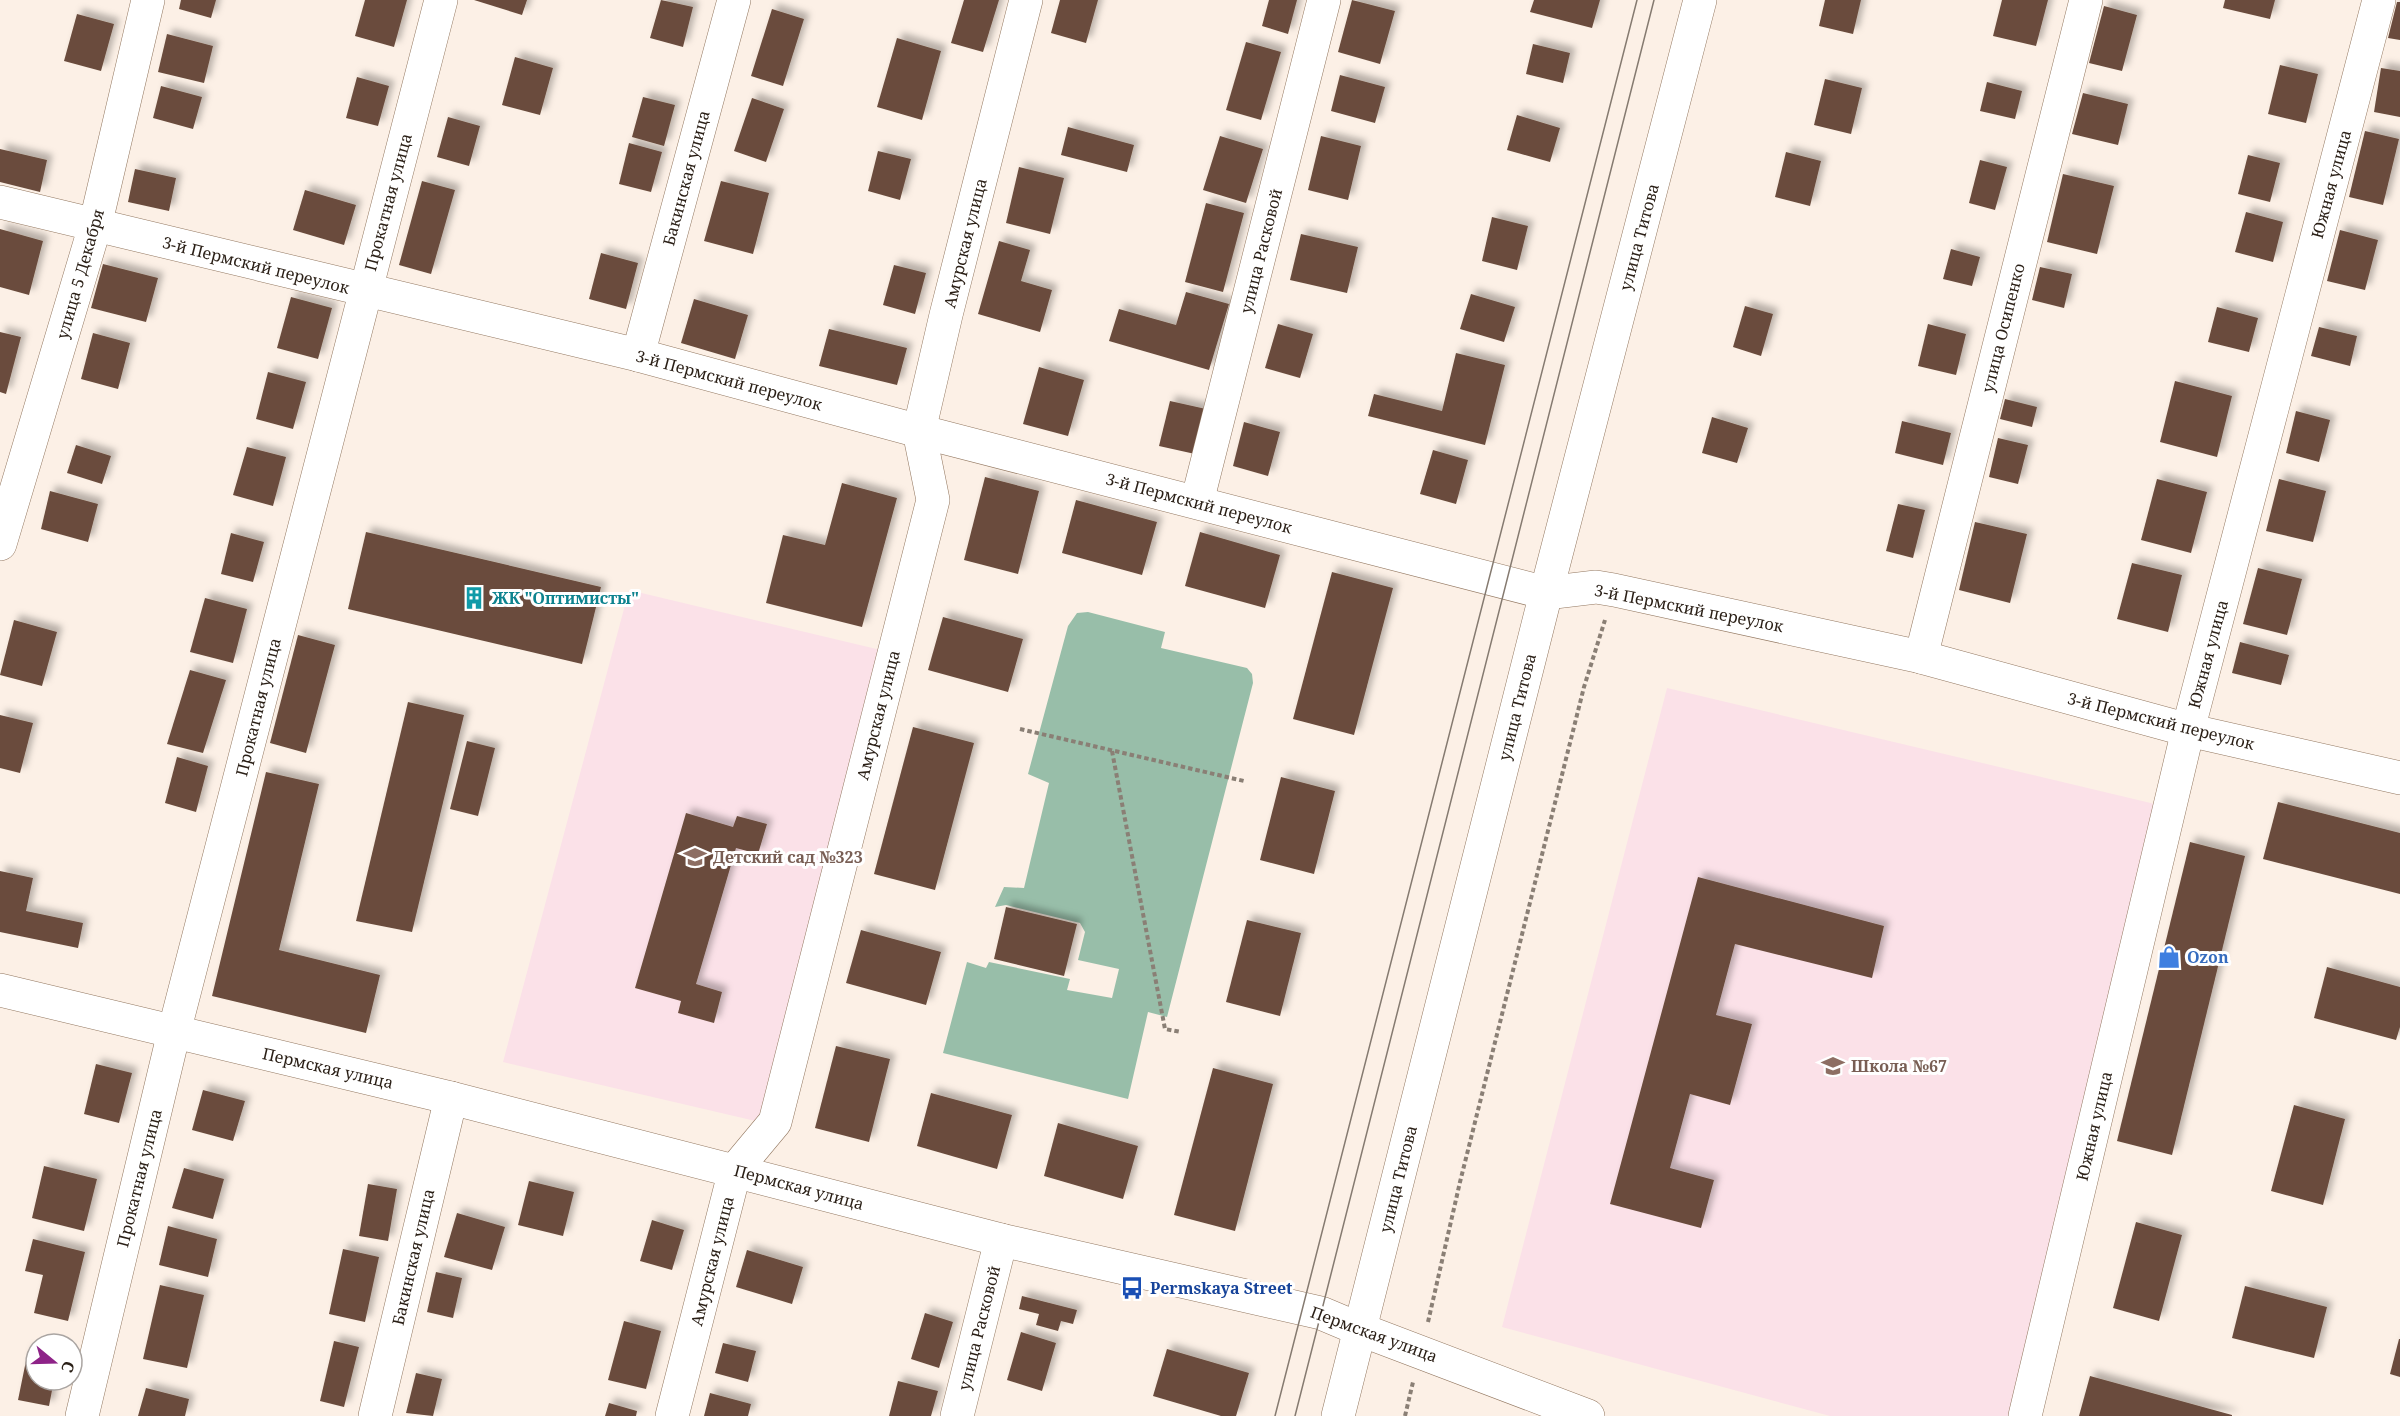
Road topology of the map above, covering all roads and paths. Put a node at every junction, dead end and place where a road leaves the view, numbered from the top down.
1 (147, 0) edge
2 (441, 0) edge
3 (734, 0) edge
4 (1026, 0) edge
5 (1324, 0) edge
6 (1700, 0) edge
7 (2086, 0) edge
8 (2379, 0) edge
9 (0, 202) edge
10 (95, 226) junction
11 (365, 291) junction
12 (638, 356) junction
13 (919, 431) junction
14 (1197, 502) junction
15 (0, 544) edge
16 (1614, 590) junction
17 (1546, 593) junction
18 (1921, 657) junction
19 (1020, 729) dead end
20 (2188, 730) junction
21 (1112, 751) junction
22 (2400, 778) edge
23 (1244, 781) dead end
24 (0, 990) edge
25 (174, 1032) junction
26 (1181, 1032) dead end
27 (451, 1098) junction
28 (735, 1170) junction
29 (1001, 1240) junction
30 (1359, 1329) junction
31 (1421, 1352) junction
32 (82, 1416) edge
33 (375, 1416) edge
34 (672, 1416) edge
35 (957, 1416) edge
36 (1338, 1416) edge
37 (1405, 1416) edge
38 (1588, 1416) edge
39 (2025, 1416) edge

1 - 10 street, улица 5 Декабря
2 - 11 street, Прокатная улица
3 - 12 street, Бакинская улица
4 - 13 street, Амурская улица
5 - 14 street, улица Расковой
6 - 17 street, улица Титова
7 - 18 street, улица Осипенко
8 - 20 street, Южная улица
9 - 10 street, 3-й Пермский переулок
10 - 11 street, 3-й Пермский переулок
10 - 15 street, улица 5 Декабря
11 - 12 street, 3-й Пермский переулок
11 - 25 street, Прокатная улица
12 - 13 street, 3-й Пермский переулок
13 - 14 street, 3-й Пермский переулок
13 - 28 street, Амурская улица
14 - 17 street, 3-й Пермский переулок
16 - 17 street, 3-й Пермский переулок
16 - 18 street, 3-й Пермский переулок
16 - 31 path
17 - 30 street, улица Титова
18 - 20 street, 3-й Пермский переулок
19 - 21 path
20 - 22 street, 3-й Пермский переулок
20 - 39 street, Южная улица
21 - 23 path
21 - 26 path
24 - 25 street, Пермская улица
25 - 27 street, Пермская улица
25 - 32 street, Прокатная улица
27 - 28 street, Пермская улица
27 - 33 street, Бакинская улица
28 - 29 street, Пермская улица
28 - 34 street, Амурская улица
29 - 30 street, Пермская улица
29 - 35 street, улица Расковой
30 - 31 street, Пермская улица
30 - 36 street, улица Титова
31 - 37 path
31 - 38 street, Пермская улица

